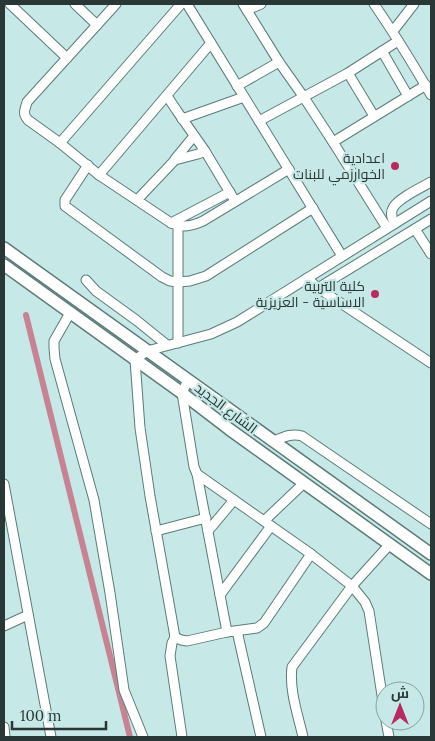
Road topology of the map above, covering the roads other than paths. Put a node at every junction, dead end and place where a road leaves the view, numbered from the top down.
1 (10, 4) edge
2 (74, 4) edge
3 (116, 4) edge
4 (181, 4) edge
5 (187, 4) edge
6 (262, 4) edge
7 (374, 4) edge
8 (414, 4) edge
9 (245, 7) edge
10 (97, 25) junction
11 (393, 31) junction
12 (398, 41) junction
13 (211, 43) junction
14 (382, 51) junction
15 (67, 58) junction
16 (279, 62) junction
17 (348, 73) junction
18 (237, 86) junction
19 (426, 86) junction
20 (431, 95) edge
21 (167, 96) junction
22 (304, 96) junction
23 (408, 96) junction
24 (244, 97) junction
25 (374, 116) junction
26 (182, 120) junction
27 (259, 121) junction
28 (194, 136) junction
29 (333, 142) junction
30 (60, 143) junction
31 (205, 151) junction
32 (175, 160) junction
33 (88, 165) junction
34 (289, 169) junction
35 (99, 174) junction
36 (431, 182) edge
37 (230, 192) junction
38 (137, 200) junction
39 (431, 200) edge
40 (235, 201) junction
41 (312, 208) junction
42 (431, 219) edge
43 (174, 224) junction
44 (390, 226) junction
45 (415, 229) junction
46 (4, 248) edge
47 (431, 254) edge
48 (342, 256) junction
49 (4, 265) edge
50 (307, 278) junction
51 (86, 280) dead end
52 (178, 282) junction
53 (318, 288) junction
54 (70, 313) junction
55 (178, 343) junction
56 (167, 345) junction
57 (147, 350) junction
58 (135, 360) junction
59 (431, 363) edge
60 (188, 380) junction
61 (182, 393) junction
62 (274, 441) junction
63 (197, 474) junction
64 (304, 483) junction
65 (4, 484) edge
66 (234, 500) junction
67 (206, 518) junction
68 (268, 524) junction
69 (431, 524) edge
70 (156, 531) junction
71 (208, 531) junction
72 (390, 544) junction
73 (311, 554) junction
74 (431, 554) edge
75 (431, 574) edge
76 (352, 586) junction
77 (220, 595) junction
78 (28, 615) junction
79 (4, 626) edge
80 (236, 631) junction
81 (227, 632) junction
82 (175, 637) junction
83 (379, 681) edge
84 (4, 728) edge
85 (6, 737) edge
86 (51, 737) edge
87 (143, 737) edge
88 (182, 737) edge
89 (261, 737) edge
90 (303, 737) edge

1 - 15 street
2 - 10 street
3 - 10 street
4 - 30 street
5 - 13 street
6 - 9 street
7 - 11 street
8 - 11 street
9 - 16 street
10 - 15 street
11 - 12 street
12 - 14 street
12 - 19 street
13 - 18 street
13 - 21 street
14 - 17 street
14 - 23 street
15 - 30 street
16 - 18 street
16 - 22 street
17 - 22 street
17 - 25 street
18 - 24 street
19 - 20 street
19 - 23 street
21 - 26 street
21 - 35 street
22 - 27 street
22 - 29 street
23 - 25 street
24 - 26 street
24 - 27 street
25 - 29 street
26 - 28 street
27 - 34 street
28 - 31 street
28 - 32 street
29 - 44 street
30 - 33 street
31 - 32 street
31 - 37 street
32 - 38 street
33 - 35 street
33 - 52 street
34 - 40 street
34 - 41 street
35 - 38 street
36 - 44 street
37 - 40 street
37 - 43 street
38 - 43 street
39 - 44 street
40 - 43 street
41 - 48 street
41 - 52 street
42 - 45 street
43 - 52 street
44 - 48 street
45 - 47 street
45 - 53 street
46 - 57 main road, الشارع الجديد
48 - 50 street
49 - 54 main road, الشارع الجديد
50 - 53 street
50 - 55 street
51 - 56 street
52 - 55 street
53 - 59 street
54 - 58 main road, الشارع الجديد
54 - 87 street
55 - 56 street
56 - 57 street
57 - 58 street
57 - 60 main road, الشارع الجديد
58 - 61 main road, الشارع الجديد
58 - 70 street
60 - 61 street
60 - 62 main road, الشارع الجديد
61 - 63 street
61 - 64 main road, الشارع الجديد
62 - 69 street
62 - 74 main road, الشارع الجديد
63 - 66 street
63 - 67 street
64 - 68 street
64 - 72 main road, الشارع الجديد
65 - 78 street
66 - 68 street
66 - 71 street
67 - 70 street
67 - 71 street
68 - 73 street
68 - 77 street
70 - 82 street
71 - 77 street
72 - 75 main road, الشارع الجديد
72 - 76 street
73 - 76 street
73 - 80 street
76 - 83 street
76 - 90 street
77 - 81 street
78 - 79 street
78 - 86 street
80 - 81 street
80 - 89 street
81 - 82 street
82 - 88 street
84 - 85 street

